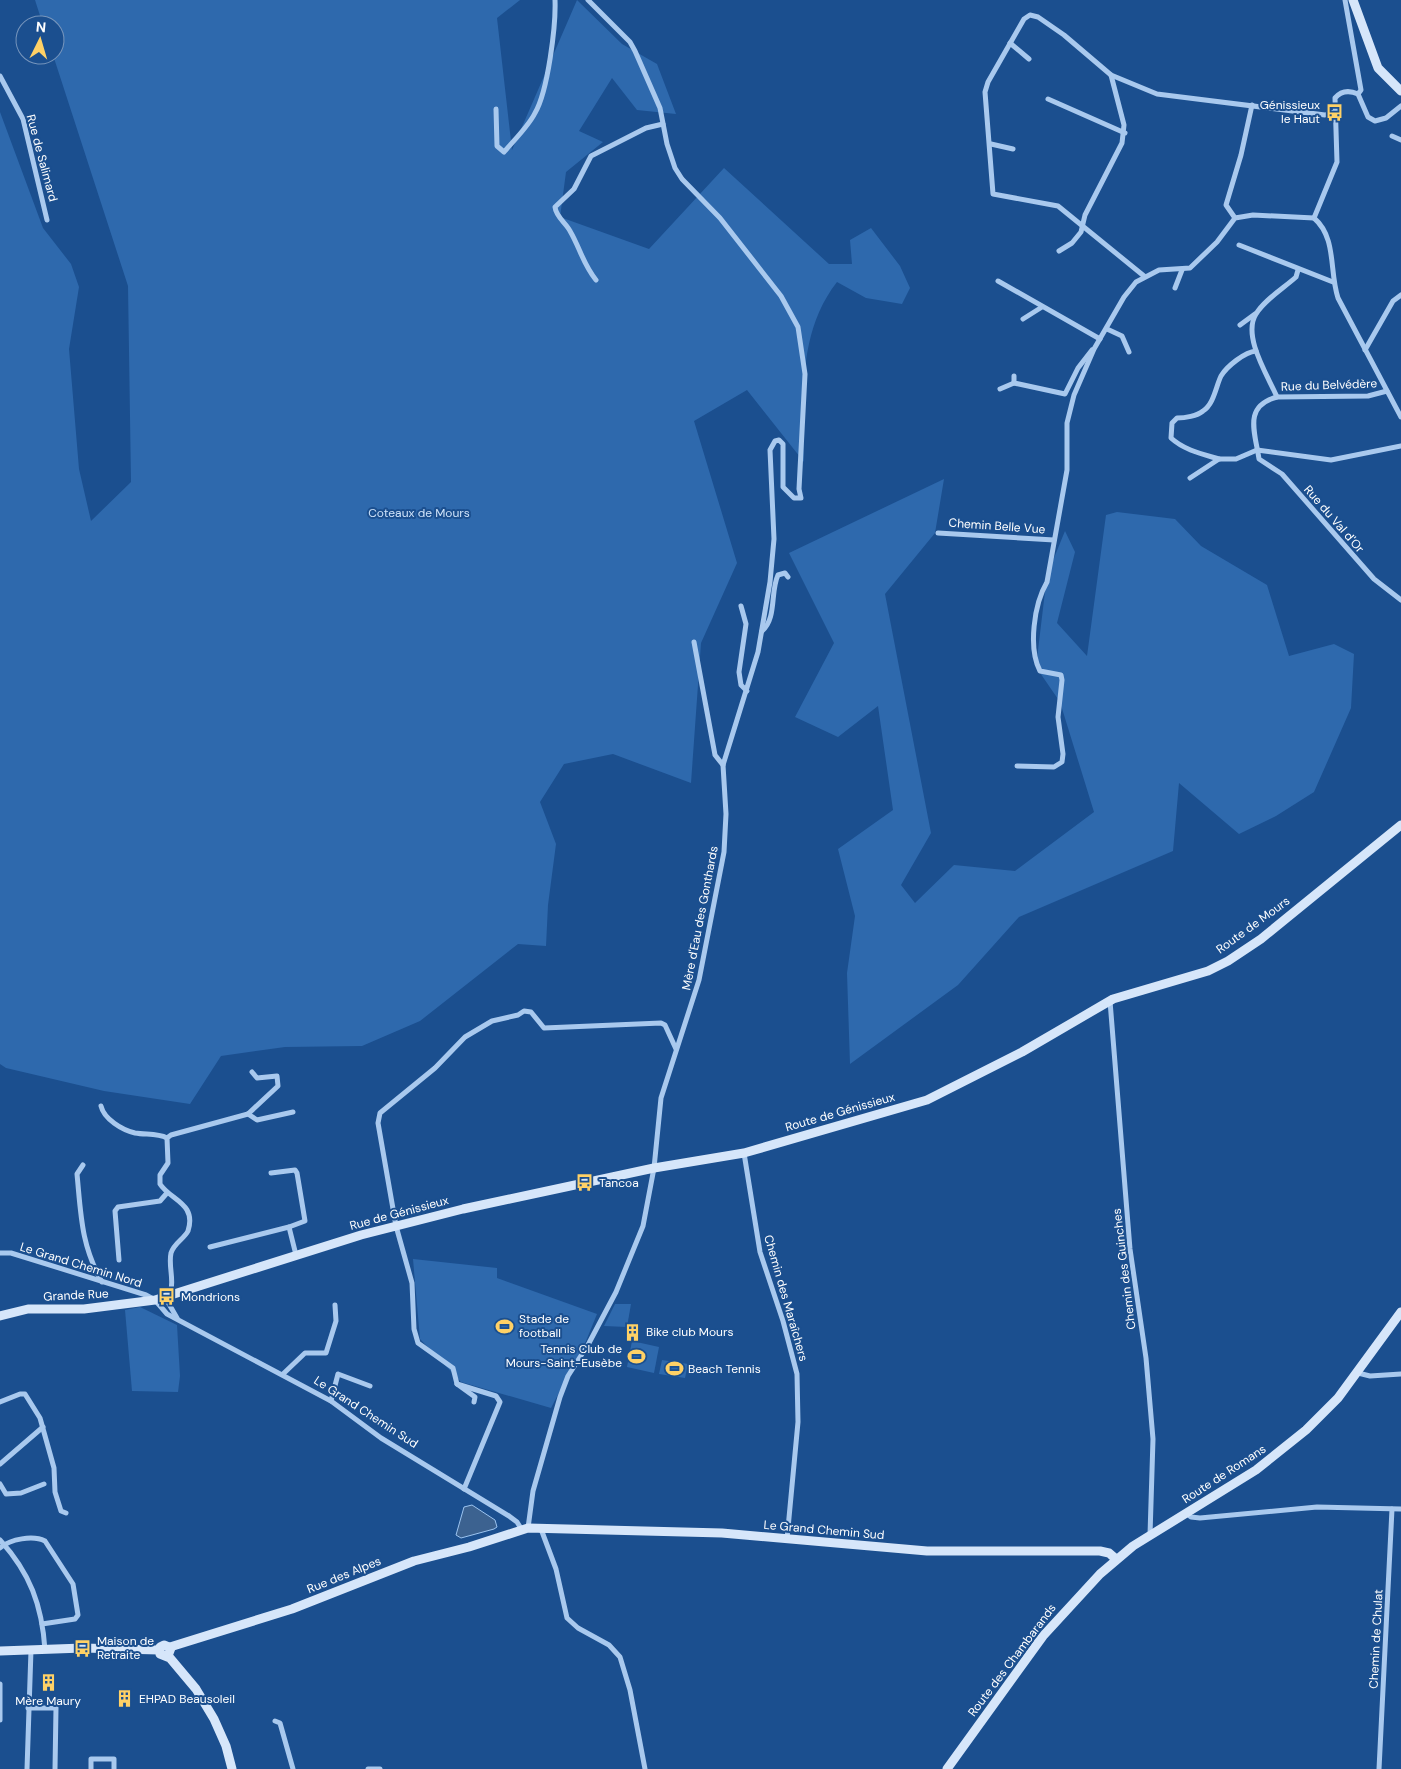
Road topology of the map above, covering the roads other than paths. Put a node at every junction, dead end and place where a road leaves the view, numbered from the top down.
1 (554, 0) edge
2 (588, 0) edge
3 (1345, 0) edge
4 (1353, 0) edge
5 (1010, 43) junction
6 (1030, 58) dead end
7 (1111, 75) junction
8 (0, 76) edge
9 (1401, 91) edge
10 (1358, 94) junction
11 (1048, 100) dead end
12 (1252, 105) junction
13 (1401, 106) edge
14 (496, 109) dead end
15 (1334, 112) junction
16 (663, 124) junction
17 (1124, 133) junction
18 (1392, 136) dead end
19 (1401, 140) edge
20 (990, 144) junction
21 (1013, 149) dead end
22 (1235, 218) junction
23 (1314, 218) junction
24 (47, 220) dead end
25 (1084, 226) junction
26 (1239, 245) dead end
27 (1059, 251) dead end
28 (1182, 270) junction
29 (1298, 270) junction
30 (1144, 276) junction
31 (596, 280) dead end
32 (998, 281) dead end
33 (1333, 282) junction
34 (1175, 288) dead end
35 (1401, 294) edge
36 (1042, 307) junction
37 (1256, 314) junction
38 (1023, 318) dead end
39 (1240, 325) dead end
40 (1107, 329) junction
41 (1100, 339) junction
42 (1094, 349) junction
43 (1365, 350) junction
44 (1129, 352) dead end
45 (1256, 352) junction
46 (1014, 376) dead end
47 (1014, 383) junction
48 (1000, 389) dead end
49 (1387, 391) junction
50 (1277, 397) junction
51 (1401, 417) edge
52 (1401, 446) edge
53 (1257, 450) junction
54 (1219, 459) junction
55 (1190, 478) dead end
56 (938, 533) dead end
57 (1054, 540) junction
58 (788, 577) dead end
59 (1401, 600) edge
60 (741, 606) dead end
61 (762, 631) junction
62 (694, 642) dead end
63 (747, 691) junction
64 (723, 765) junction
65 (1017, 766) dead end
66 (1401, 826) edge
67 (1110, 1001) junction
68 (676, 1050) junction
69 (1022, 1052) joint
70 (252, 1072) dead end
71 (101, 1106) dead end
72 (293, 1112) dead end
73 (248, 1114) junction
74 (167, 1138) junction
75 (744, 1153) junction
76 (83, 1165) dead end
77 (654, 1168) junction
78 (271, 1173) dead end
79 (167, 1193) junction
80 (396, 1226) junction
81 (289, 1228) junction
82 (210, 1247) dead end
83 (0, 1253) edge
84 (296, 1255) junction
85 (119, 1260) dead end
86 (173, 1278) junction
87 (102, 1282) junction
88 (186, 1291) junction
89 (167, 1296) junction
90 (155, 1300) junction
91 (334, 1305) dead end
92 (1401, 1312) edge
93 (0, 1316) edge
94 (179, 1320) junction
95 (1358, 1373) junction
96 (283, 1374) junction
97 (1401, 1374) edge
98 (457, 1384) junction
99 (370, 1386) dead end
100 (331, 1401) junction
101 (0, 1402) edge
102 (474, 1402) dead end
103 (43, 1427) junction
104 (0, 1464) edge
105 (0, 1484) edge
106 (44, 1484) dead end
107 (464, 1489) junction
108 (1392, 1509) junction
109 (1401, 1509) edge
110 (1186, 1512) junction
111 (66, 1513) dead end
112 (543, 1529) junction
113 (522, 1530) junction
114 (1150, 1534) junction
115 (787, 1539) junction
116 (1, 1544) edge
117 (1128, 1549) junction
118 (1100, 1551) junction
119 (1116, 1559) junction
120 (42, 1624) junction
121 (170, 1647) junction
122 (31, 1650) junction
123 (45, 1650) junction
124 (159, 1650) junction
125 (0, 1651) edge
126 (168, 1656) junction
127 (0, 1684) edge
128 (28, 1708) junction
129 (0, 1720) edge
130 (275, 1721) dead end
131 (27, 1769) edge
132 (55, 1769) edge
133 (91, 1769) edge
134 (114, 1769) edge
135 (232, 1769) edge
136 (293, 1769) edge
137 (368, 1769) edge
138 (380, 1769) edge
139 (645, 1769) edge
140 (947, 1769) edge
141 (1380, 1769) edge

1 - 14 street
2 - 16 street
3 - 10 street
4 - 9 street
5 - 6 street
5 - 7 street
5 - 20 street
7 - 12 street
7 - 17 street
8 - 24 street, Rue de Salimard
10 - 13 street
10 - 15 street
11 - 17 street
12 - 15 street
12 - 22 street
15 - 23 street
16 - 31 street
16 - 61 street, Mère d'Eau des Gonthards
17 - 25 street
18 - 19 street
20 - 21 street
20 - 25 street
22 - 23 street
22 - 28 street
23 - 33 street
25 - 27 street
25 - 30 street
26 - 29 street
28 - 30 street
28 - 34 street
29 - 33 street
29 - 37 street
30 - 40 street
32 - 36 street
33 - 43 street
35 - 43 street
36 - 38 street
36 - 41 street
37 - 39 street
37 - 45 street
40 - 41 street
40 - 44 street
41 - 42 street
42 - 47 street
42 - 57 street
43 - 49 street
45 - 50 street
45 - 54 street
46 - 47 street
47 - 48 street
49 - 50 street, Rue du Belvédère
49 - 51 street
50 - 53 street, Rue du Belvédère
52 - 53 street
53 - 54 street
53 - 59 street, Rue du Val d'Or
54 - 55 street
56 - 57 street, Chemin Belle Vue
57 - 65 street
58 - 61 street
60 - 63 street
61 - 63 street, Mère d'Eau des Gonthards
62 - 64 street
63 - 64 street, Mère d'Eau des Gonthards
64 - 68 street, Mère d'Eau des Gonthards
66 - 67 street, Route de Mours
67 - 69 street, Route de Mours
67 - 114 street, Chemin des Guinches
68 - 77 street, Mère d'Eau des Gonthards
68 - 80 street
69 - 75 street, Route de Génissieux
70 - 73 street
71 - 74 street
72 - 73 street
73 - 74 street
74 - 79 street
75 - 77 street, Route de Génissieux
75 - 115 street, Chemin des Maraîchers
76 - 87 street
77 - 80 street, Rue de Génissieux
77 - 113 street, Mère d'Eau des Gonthards
78 - 81 street
79 - 85 street
79 - 86 street
80 - 84 street, Rue de Génissieux
80 - 98 street
81 - 82 street
81 - 84 street
83 - 87 street, Le Grand Chemin Nord
84 - 88 street, Rue de Génissieux
86 - 88 street
86 - 89 street
87 - 90 street, Le Grand Chemin Nord
88 - 89 street, Rue de Génissieux
89 - 90 street, Rue de Génissieux
89 - 94 street
90 - 93 street, Grande Rue
90 - 94 street, Le Grand Chemin Sud
91 - 96 street
92 - 95 street, Route de Romans
94 - 96 street, Le Grand Chemin Sud
95 - 97 street
95 - 110 street, Route de Romans
96 - 100 street, Le Grand Chemin Sud
98 - 102 street
98 - 107 street
99 - 100 street
100 - 107 street, Le Grand Chemin Sud
101 - 103 street
103 - 104 street
103 - 111 street
105 - 106 street
107 - 113 street, Le Grand Chemin Sud
108 - 109 street
108 - 110 street
108 - 141 street, Chemin de Chulat
110 - 114 street, Route de Romans
112 - 113 street, Le Grand Chemin Sud
112 - 115 street, Le Grand Chemin Sud
112 - 139 street
113 - 121 street, Rue des Alpes
114 - 117 street, Route des Chambarands
115 - 118 street, Le Grand Chemin Sud
116 - 120 street
116 - 120 street
117 - 118 street
117 - 119 street, Route des Chambarands
118 - 119 street, Le Grand Chemin Sud
119 - 140 street, Route des Chambarands
120 - 123 street
121 - 124 street
121 - 126 street
122 - 123 street
122 - 125 street
122 - 128 street
123 - 124 street
124 - 126 street
126 - 135 street
127 - 129 street
128 - 131 street
128 - 132 street
130 - 136 street
133 - 134 street
137 - 138 street

